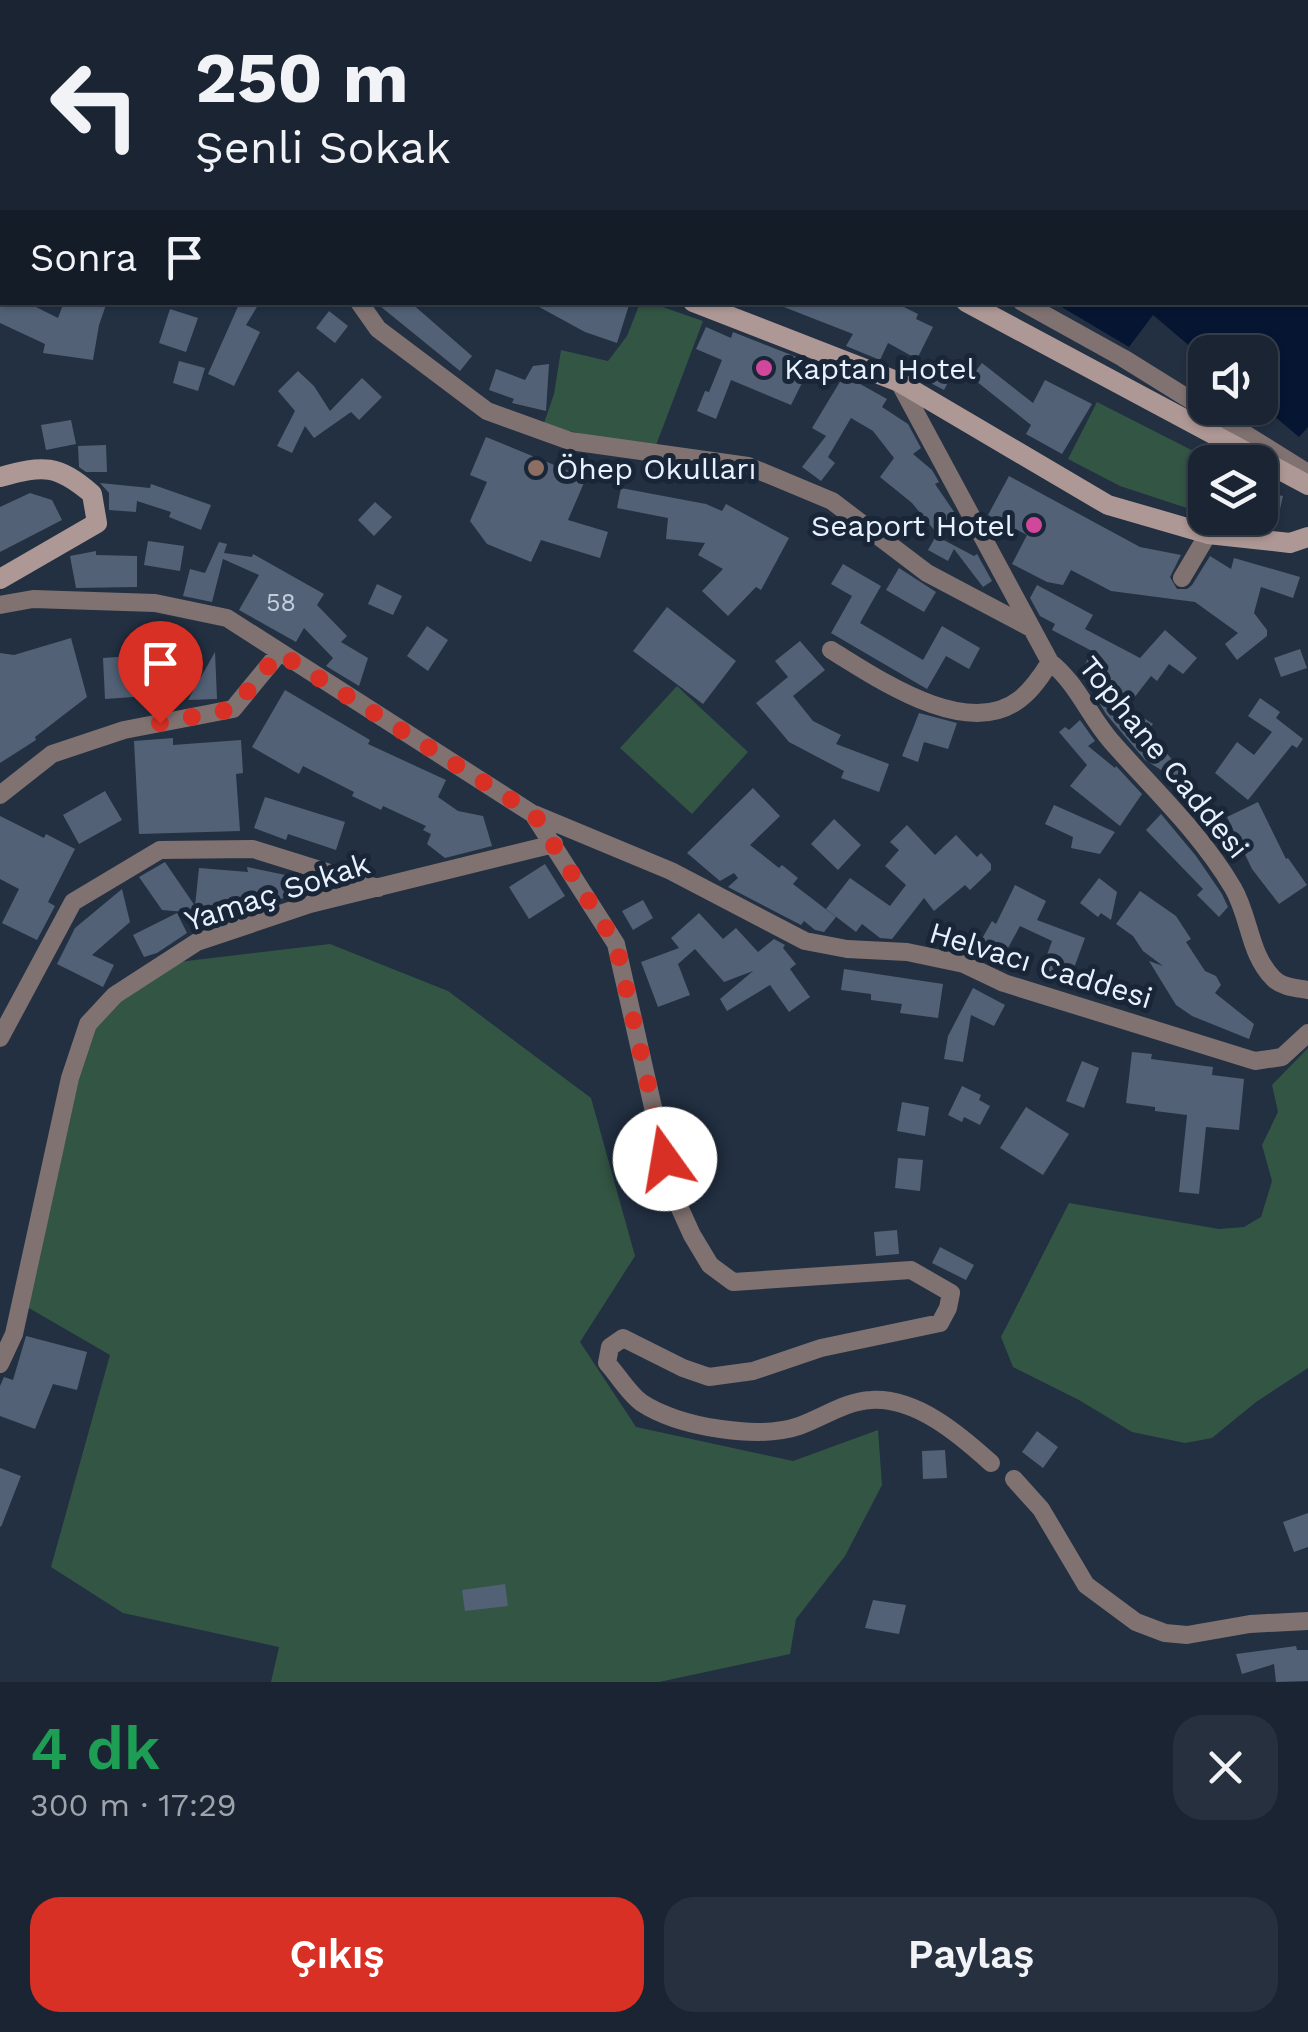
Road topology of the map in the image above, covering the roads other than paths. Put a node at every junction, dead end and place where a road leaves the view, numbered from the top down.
1 (392, 0) edge
2 (406, 0) edge
3 (361, 305) edge
4 (702, 305) edge
5 (972, 305) edge
6 (1027, 305) edge
7 (899, 382) junction
8 (1306, 471) edge
9 (0, 477) edge
10 (1188, 528) edge
11 (1207, 535) edge
12 (1217, 535) edge
13 (1308, 536) edge
14 (1182, 578) dead end
15 (0, 579) edge
16 (0, 605) edge
17 (1031, 628) junction
18 (832, 650) dead end
19 (279, 653) junction
20 (1050, 662) junction
21 (0, 795) edge
22 (534, 814) junction
23 (554, 844) junction
24 (378, 888) junction
25 (1308, 990) edge
26 (1308, 1033) edge
27 (0, 1038) edge
28 (0, 1364) edge
29 (992, 1463) dead end
30 (1014, 1479) dead end
31 (1308, 1621) edge

1 - 2 street
3 - 17 street
4 - 7 street
5 - 8 street
6 - 8 street
7 - 10 street
7 - 17 street, Tophane Caddesi
9 - 15 street
11 - 14 street
12 - 13 street
16 - 19 street
17 - 20 street, Tophane Caddesi
18 - 20 street
19 - 21 street
19 - 22 street
20 - 25 street, Tophane Caddesi
22 - 23 street
22 - 26 street, Helvacı Caddesi
23 - 24 street, Yamaç Sokak
23 - 29 street
24 - 27 street
24 - 28 street, Yamaç Sokak
30 - 31 street

